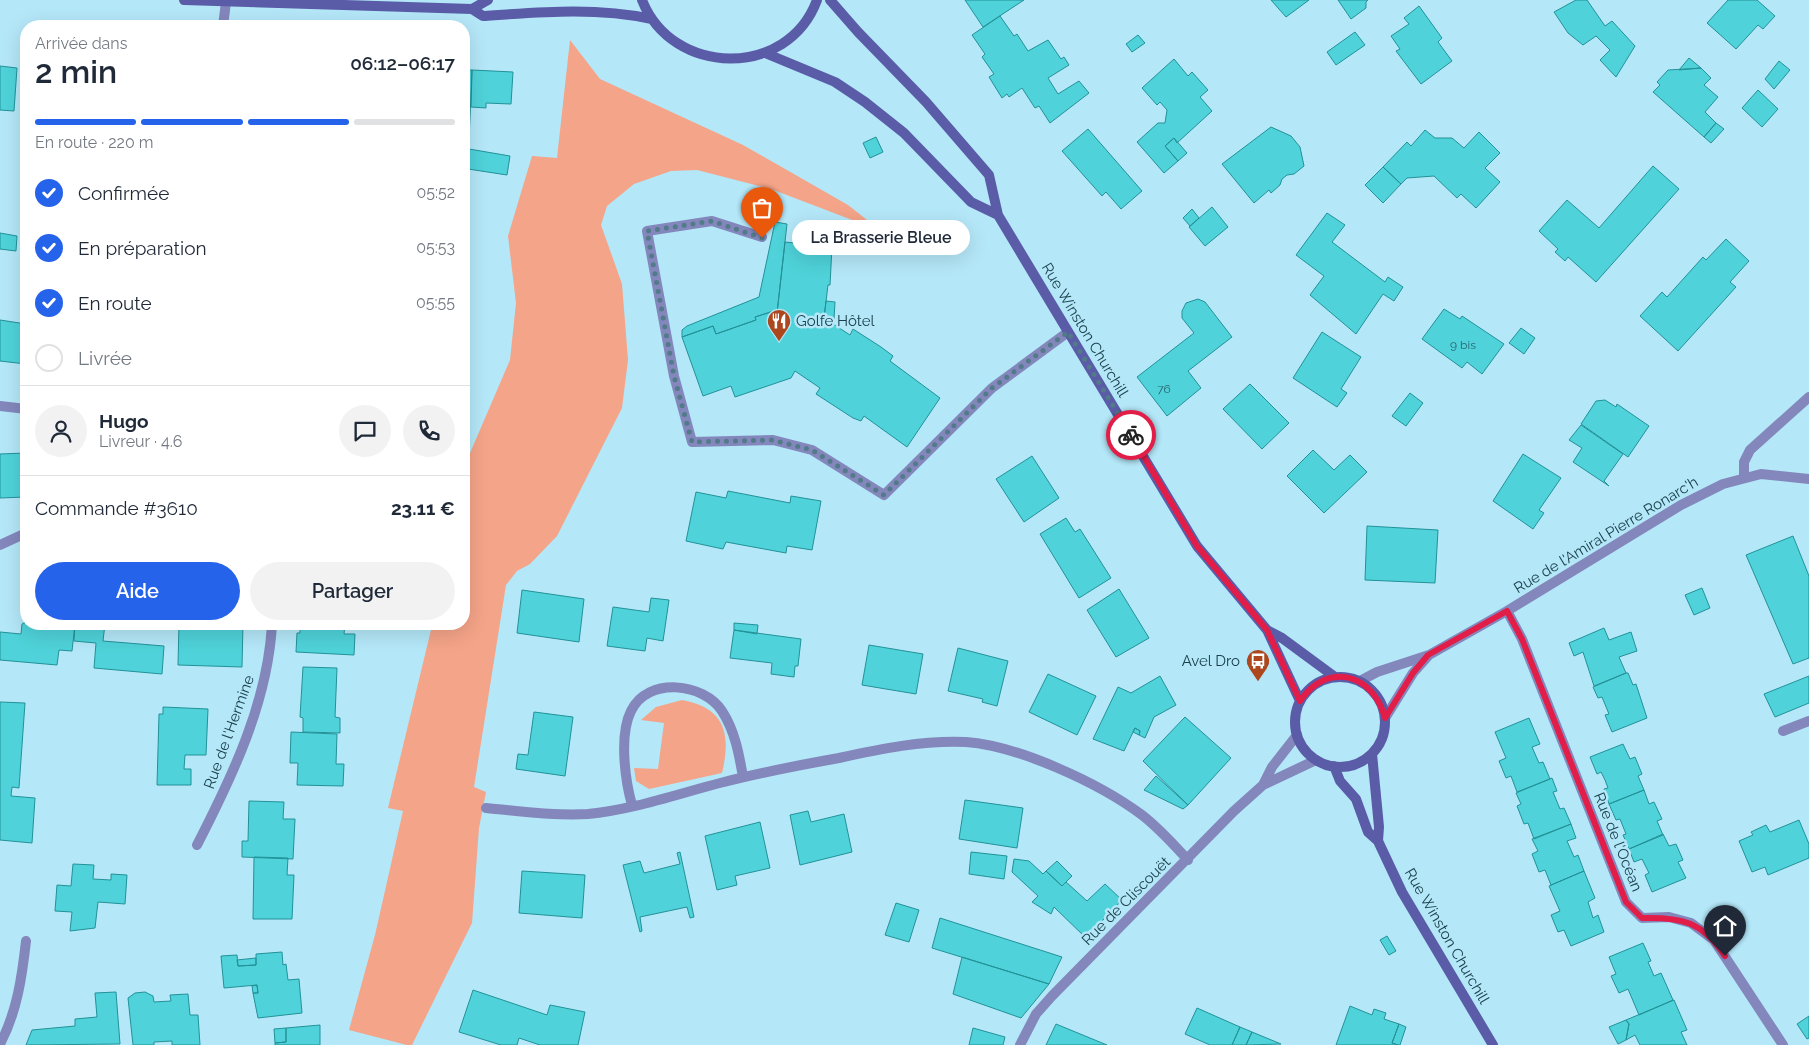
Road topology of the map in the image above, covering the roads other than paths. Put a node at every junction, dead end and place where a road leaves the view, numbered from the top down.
1 (184, 0) edge
2 (488, 0) edge
3 (642, 0) edge
4 (816, 0) edge
5 (830, 0) edge
6 (226, 2) junction
7 (472, 9) junction
8 (652, 19) junction
9 (224, 20) edge
10 (765, 53) junction
11 (998, 214) junction
12 (762, 238) dead end
13 (1068, 332) junction
14 (1809, 397) edge
15 (0, 406) edge
16 (20, 408) edge
17 (1744, 477) junction
18 (1809, 479) edge
19 (20, 536) edge
20 (0, 545) edge
21 (1507, 611) junction
22 (271, 630) edge
23 (1267, 630) junction
24 (1428, 655) junction
25 (1335, 677) junction
26 (1360, 681) junction
27 (1300, 701) junction
28 (1385, 718) junction
29 (1809, 721) edge
30 (1784, 731) dead end
31 (1296, 735) junction
32 (1372, 754) junction
33 (1316, 760) junction
34 (1334, 766) junction
35 (743, 777) junction
36 (1263, 785) junction
37 (632, 805) junction
38 (486, 808) dead end
39 (1378, 841) junction
40 (196, 845) dead end
41 (1188, 860) junction
42 (26, 942) dead end
43 (0, 1044) edge
44 (1020, 1045) edge
45 (1493, 1045) edge
46 (1783, 1045) edge

1 - 6 main road
2 - 7 main road
3 - 8 main road
4 - 10 main road
5 - 11 main road, Rue Winston Churchill
6 - 7 main road
6 - 9 street
7 - 8 main road
8 - 10 main road
10 - 11 main road
11 - 13 main road, Rue Winston Churchill
12 - 13 street
13 - 23 main road, Rue Winston Churchill
14 - 17 street
15 - 16 street
17 - 18 street, Rue de l'Amiral Pierre Ronarc'h
17 - 21 street, Rue de l'Amiral Pierre Ronarc'h
19 - 20 street
21 - 24 street, Rue de l'Amiral Pierre Ronarc'h
21 - 46 street, Rue de l'Océan
22 - 40 street, Rue de l'Hermine
23 - 25 main road, Rue Winston Churchill
23 - 27 main road, Rue Winston Churchill
24 - 26 street, Rue de l'Amiral Pierre Ronarc'h
24 - 28 street, Rue de l'Amiral Pierre Ronarc'h
25 - 26 main road
25 - 27 main road
26 - 28 main road
27 - 31 main road
28 - 32 main road
29 - 30 street
31 - 33 main road
31 - 36 street, Rue de Cliscouët
32 - 34 main road
32 - 39 main road, Rue Winston Churchill
33 - 34 main road
33 - 36 street, Rue de Cliscouët
34 - 39 main road, Rue Winston Churchill
35 - 37 street
35 - 37 street
35 - 41 street
36 - 41 street, Rue de Cliscouët
37 - 38 street
39 - 45 main road, Rue Winston Churchill
41 - 44 street, Rue de Cliscouët
42 - 43 street

